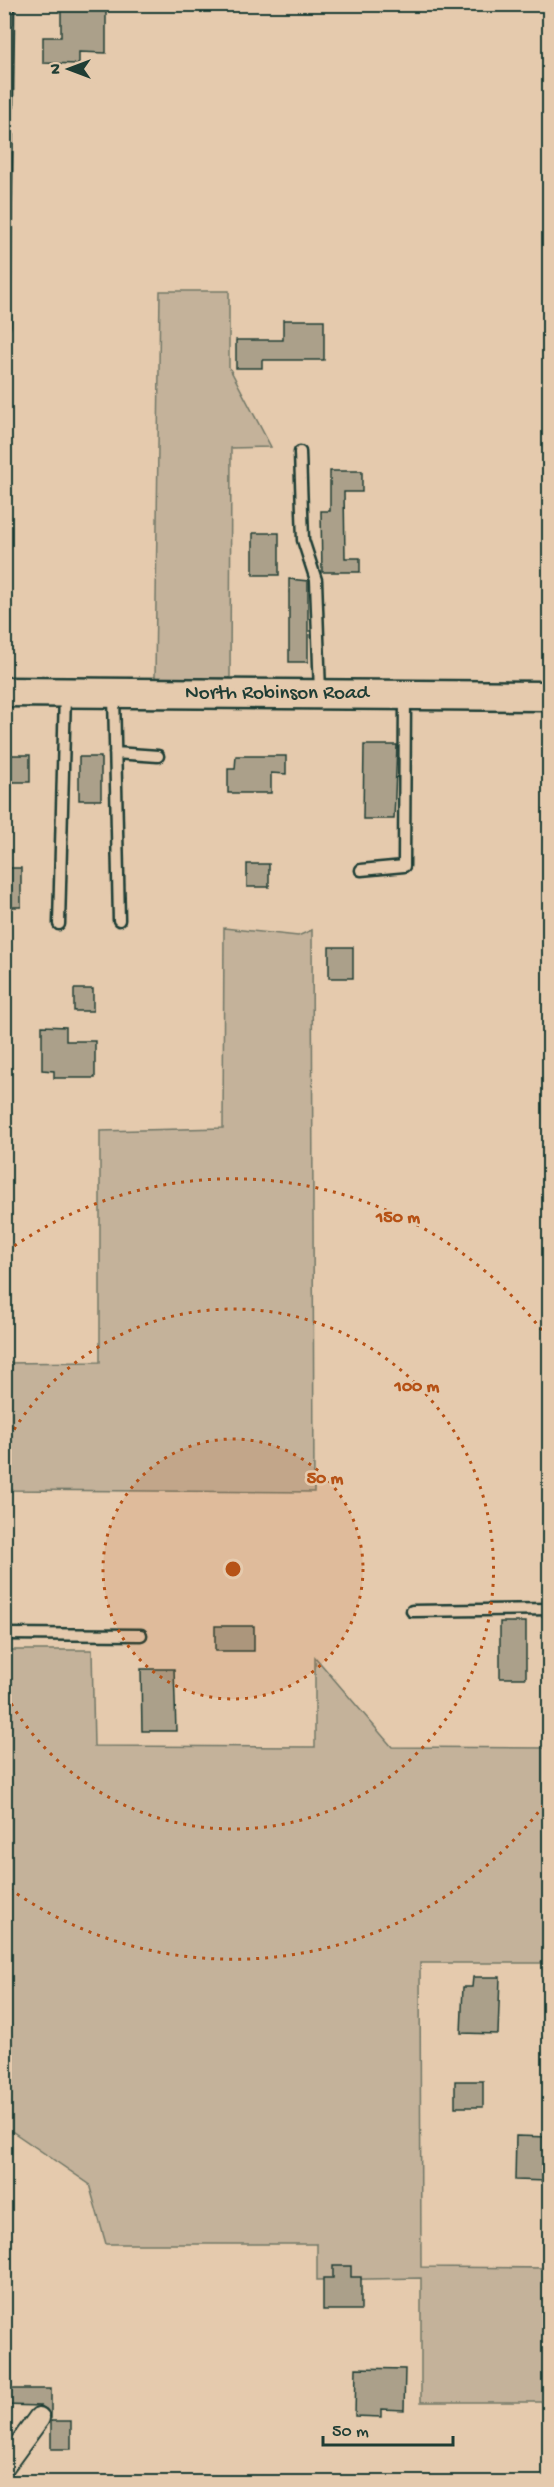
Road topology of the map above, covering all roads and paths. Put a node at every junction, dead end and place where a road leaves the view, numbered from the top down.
1 (8, 4) edge
2 (4, 326) edge
3 (300, 453) dead end
4 (4, 692) edge
5 (65, 693) junction
6 (114, 693) junction
7 (320, 694) junction
8 (405, 694) junction
9 (549, 696) edge
10 (115, 753) junction
11 (158, 756) dead end
12 (361, 870) dead end
13 (119, 920) dead end
14 (59, 924) dead end
15 (549, 1609) edge
16 (412, 1611) dead end
17 (4, 1634) edge
18 (141, 1635) dead end
19 (39, 2418) dead end
20 (4, 2466) edge

1 - 2 lane
3 - 7 lane
4 - 5 street, North Robinson Road
5 - 6 street, North Robinson Road
5 - 14 lane
6 - 7 street, North Robinson Road
6 - 10 lane
7 - 8 street, North Robinson Road
8 - 9 street, North Robinson Road
8 - 12 lane
10 - 11 lane
10 - 13 lane
15 - 16 lane
17 - 18 lane
19 - 20 street

